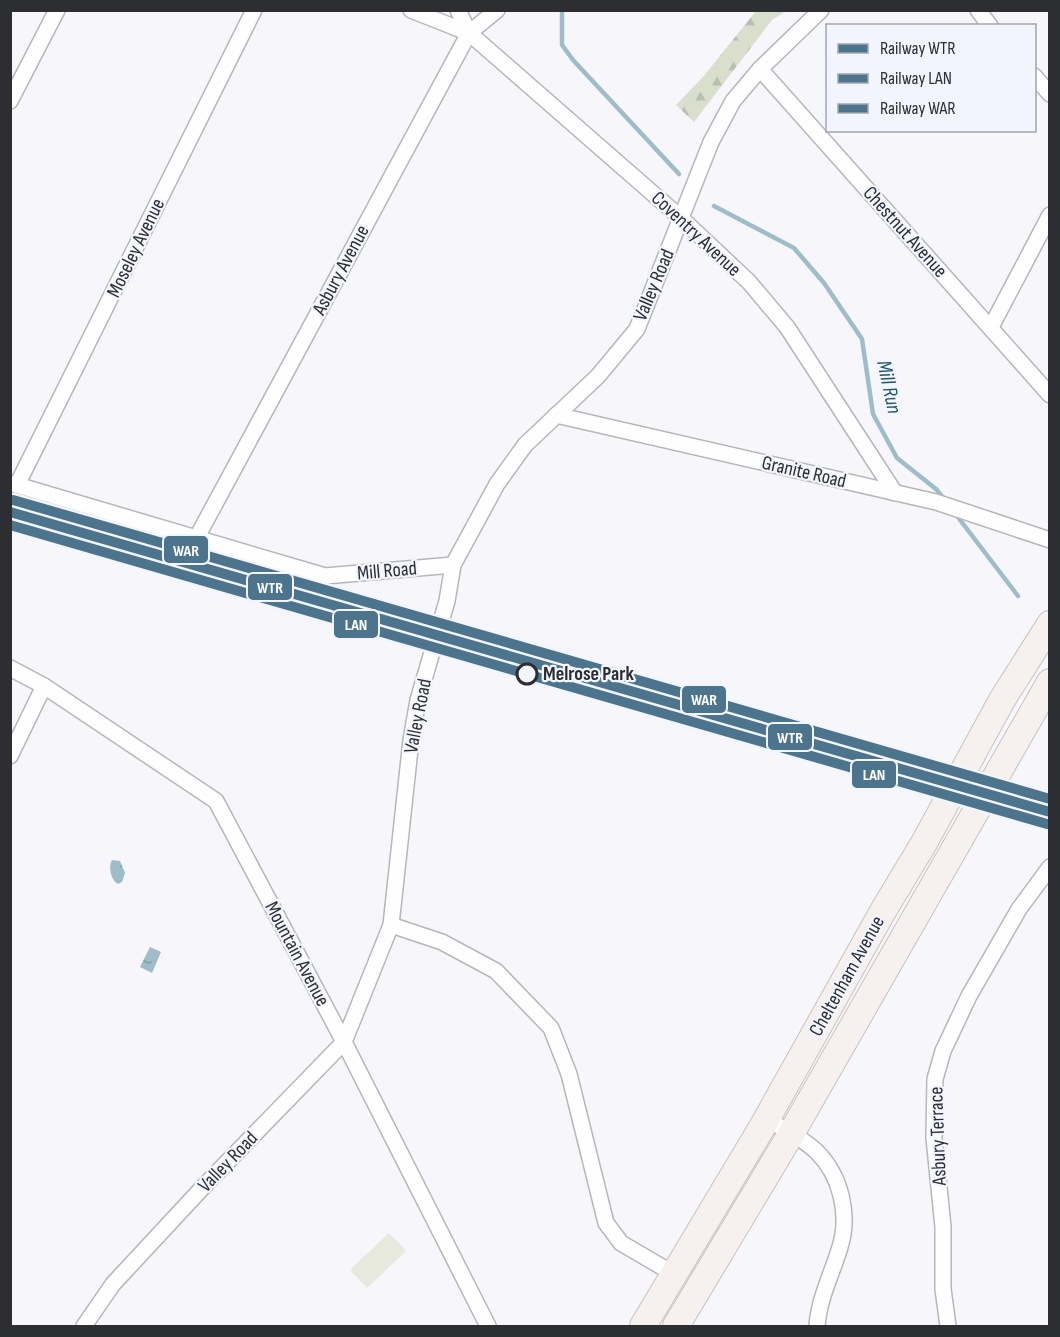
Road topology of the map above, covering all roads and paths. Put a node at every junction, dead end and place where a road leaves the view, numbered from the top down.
1 (57, 10) edge
2 (254, 10) edge
3 (411, 10) edge
4 (458, 10) edge
5 (497, 10) edge
6 (821, 10) edge
7 (978, 10) edge
8 (988, 24) edge
9 (469, 33) junction
10 (760, 69) junction
11 (1036, 77) edge
12 (1050, 94) edge
13 (10, 101) edge
14 (1050, 215) edge
15 (682, 219) junction
16 (991, 327) junction
17 (1050, 395) edge
18 (556, 415) junction
19 (14, 484) edge
20 (895, 493) junction
21 (196, 539) junction
22 (1050, 540) edge
23 (453, 566) junction
24 (1050, 624) edge
25 (10, 668) edge
26 (1050, 682) edge
27 (44, 686) junction
28 (10, 756) edge
29 (1050, 867) edge
30 (391, 925) junction
31 (344, 1042) junction
32 (767, 1119) junction
33 (791, 1134) junction
34 (674, 1274) junction
35 (84, 1326) edge
36 (488, 1326) edge
37 (643, 1326) edge
38 (676, 1326) edge
39 (817, 1326) edge
40 (948, 1326) edge

1 - 13 street
2 - 19 street, Moseley Avenue
3 - 9 street
4 - 9 street, Coventry Avenue
5 - 9 street, Asbury Avenue
6 - 10 street, Valley Road
7 - 8 street
9 - 15 street, Coventry Avenue
9 - 21 street, Asbury Avenue
10 - 15 street, Valley Road
10 - 16 street, Chestnut Avenue
11 - 12 street
14 - 16 street
15 - 18 street, Valley Road
15 - 20 street, Coventry Avenue
16 - 17 street, Chestnut Avenue
18 - 20 street, Granite Road
18 - 23 street, Valley Road
19 - 21 street, Mill Road
20 - 22 street, Granite Road
21 - 23 street, Mill Road
23 - 30 street, Valley Road
24 - 32 highway, Cheltenham Avenue
25 - 27 street, Mountain Avenue
26 - 33 highway, Cheltenham Avenue
27 - 28 street
27 - 31 street, Mountain Avenue
29 - 40 street, Asbury Terrace
30 - 31 street, Valley Road
30 - 34 street
31 - 35 street, Valley Road
31 - 36 street, Mountain Avenue
32 - 33 street
32 - 34 highway, Cheltenham Avenue
33 - 38 highway, Cheltenham Avenue
33 - 39 street
34 - 37 highway, Cheltenham Avenue

